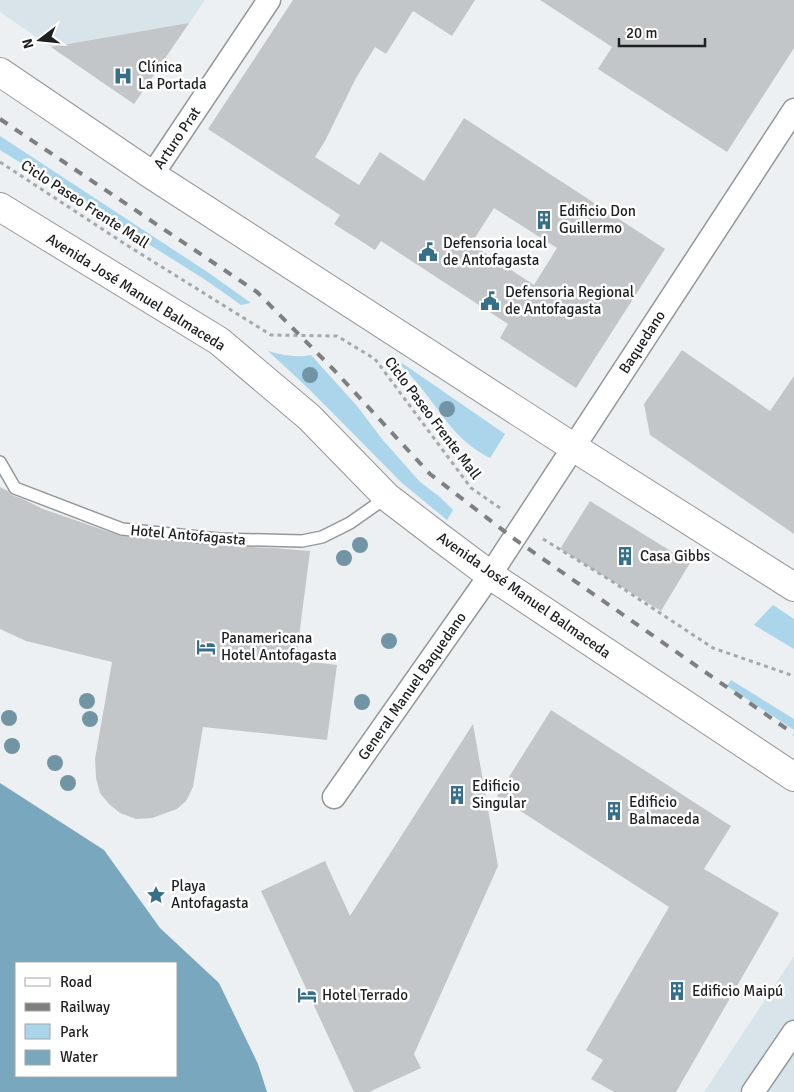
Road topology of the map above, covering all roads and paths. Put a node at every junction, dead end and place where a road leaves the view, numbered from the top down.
1 (269, 0) edge
2 (0, 72) edge
3 (794, 110) edge
4 (0, 162) edge
5 (152, 175) junction
6 (0, 207) edge
7 (573, 447) junction
8 (0, 462) edge
9 (387, 497) junction
10 (522, 524) junction
11 (490, 575) junction
12 (794, 586) edge
13 (794, 676) edge
14 (794, 777) edge
15 (334, 798) dead end
16 (794, 1032) edge
17 (752, 1092) edge

1 - 5 street, Arturo Prat
2 - 5 highway
3 - 7 street, Baquedano
4 - 10 path, Ciclo Paseo Frente Mall
5 - 7 highway
6 - 9 highway, Avenida José Manuel Balmaceda
7 - 10 street, Baquedano
7 - 12 highway
8 - 9 lane, Hotel Antofagasta
9 - 11 highway, Avenida José Manuel Balmaceda
10 - 11 street, Baquedano
10 - 13 path, Ciclo Paseo Frente Mall
11 - 14 highway, Avenida José Manuel Balmaceda
11 - 15 street, General Manuel Baquedano
16 - 17 street

